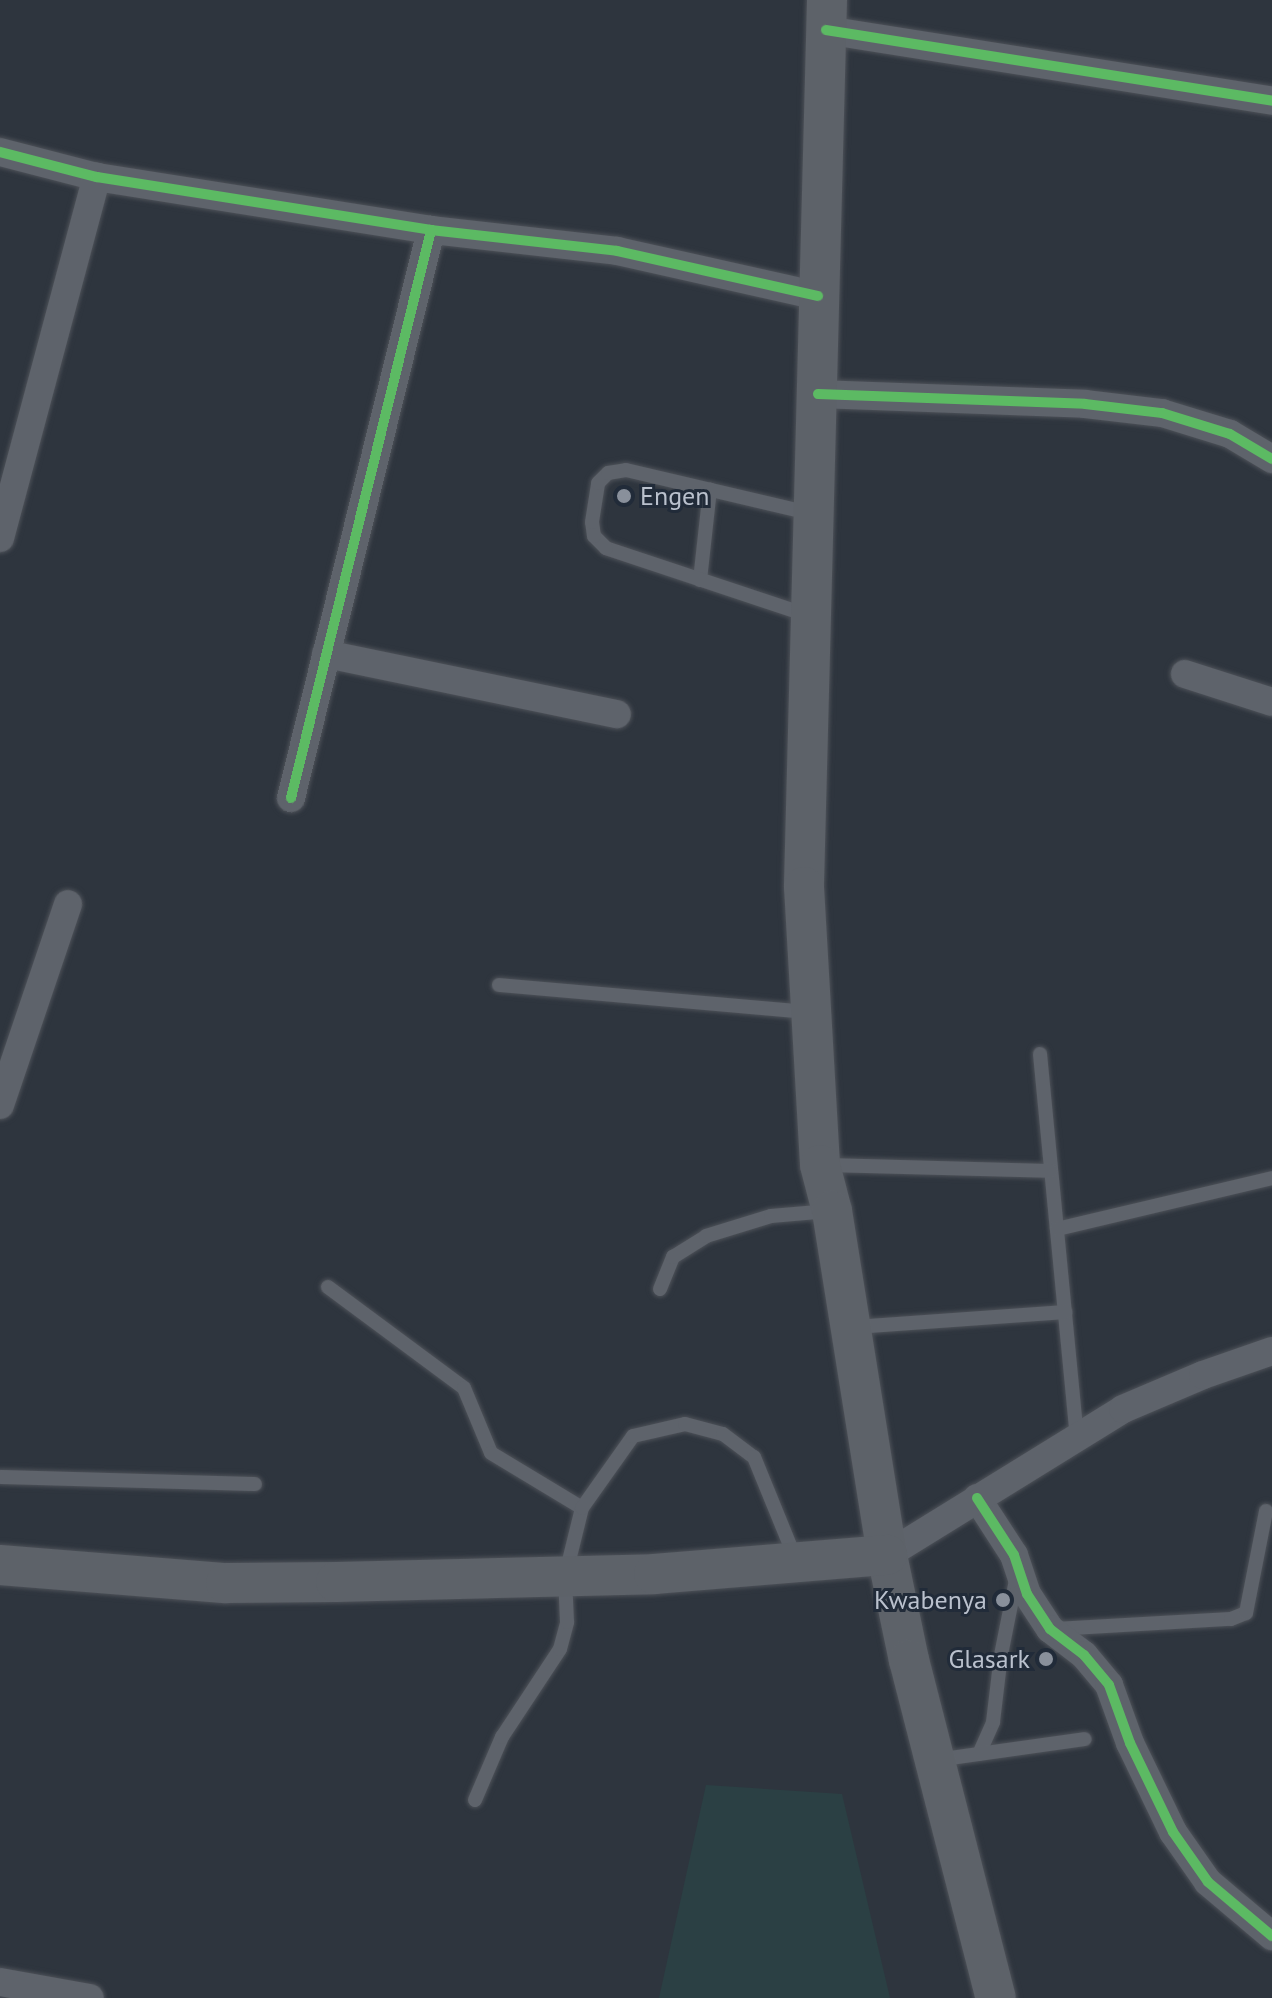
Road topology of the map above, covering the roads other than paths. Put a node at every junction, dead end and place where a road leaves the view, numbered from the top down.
1 (826, 15) edge
2 (1272, 101) edge
3 (0, 152) edge
4 (97, 177) junction
5 (431, 230) junction
6 (818, 296) junction
7 (818, 394) junction
8 (12, 455) edge
9 (1272, 459) edge
10 (710, 490) junction
11 (815, 515) junction
12 (0, 538) edge
13 (700, 580) junction
14 (812, 617) junction
15 (326, 654) junction
16 (1185, 674) dead end
17 (1272, 702) edge
18 (617, 714) dead end
19 (291, 798) dead end
20 (68, 904) dead end
21 (499, 985) dead end
22 (810, 1012) junction
23 (1040, 1054) dead end
24 (0, 1105) edge
25 (820, 1165) junction
26 (1051, 1171) junction
27 (1272, 1178) edge
28 (832, 1211) junction
29 (1057, 1229) junction
30 (328, 1287) dead end
31 (660, 1289) dead end
32 (1065, 1312) junction
33 (850, 1328) junction
34 (1272, 1351) edge
35 (1077, 1435) junction
36 (0, 1477) edge
37 (255, 1484) dead end
38 (977, 1498) junction
39 (582, 1508) junction
40 (1266, 1511) dead end
41 (887, 1555) junction
42 (796, 1560) junction
43 (0, 1565) edge
44 (1019, 1567) junction
45 (565, 1577) junction
46 (1050, 1629) junction
47 (1085, 1739) dead end
48 (979, 1754) junction
49 (936, 1760) junction
50 (475, 1800) dead end
51 (1272, 1936) edge
52 (0, 1982) edge
53 (90, 1998) edge
54 (996, 1998) edge

1 - 2 street
1 - 6 main road
3 - 4 street
4 - 5 street
4 - 8 street
5 - 6 street
5 - 15 street
6 - 7 main road
7 - 9 street
7 - 11 main road
8 - 12 street
10 - 11 lane
10 - 13 lane
10 - 13 lane
11 - 14 main road
13 - 14 lane
14 - 22 main road
15 - 18 street
15 - 19 street
16 - 17 street
20 - 24 street
21 - 22 lane
22 - 25 main road
23 - 26 lane
25 - 26 lane
25 - 28 main road
26 - 29 lane
27 - 29 lane
28 - 31 lane
28 - 33 main road
29 - 32 lane
30 - 39 lane
32 - 33 lane
32 - 35 lane
33 - 41 main road
34 - 35 street
35 - 38 street
36 - 37 lane
38 - 41 street
38 - 44 street
39 - 42 lane
39 - 45 lane
40 - 46 lane
41 - 42 main road
41 - 49 main road
42 - 45 main road
43 - 45 main road
44 - 46 street
44 - 48 lane
45 - 50 lane
46 - 51 street
47 - 48 lane
48 - 49 lane
49 - 54 main road
52 - 53 street

